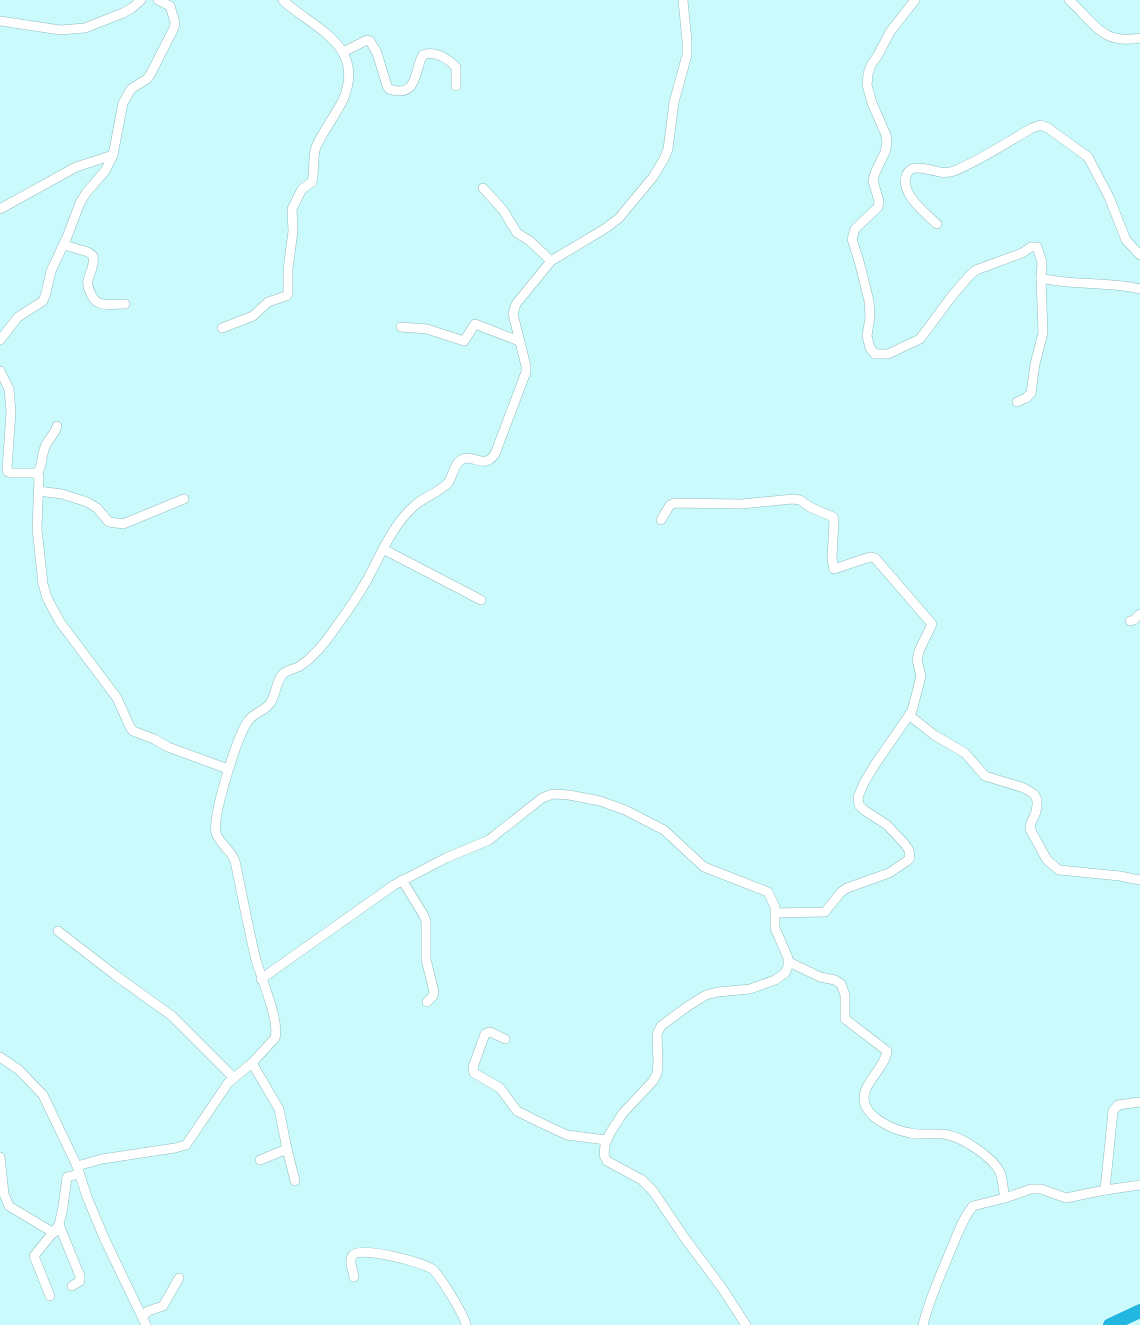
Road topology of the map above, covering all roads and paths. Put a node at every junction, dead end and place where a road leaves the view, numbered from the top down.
1 (141, 0) edge
2 (158, 0) edge
3 (283, 0) edge
4 (683, 0) edge
5 (915, 0) edge
6 (1069, 0) edge
7 (0, 21) edge
8 (1140, 38) edge
9 (343, 52) junction
10 (456, 86) dead end
11 (113, 155) junction
12 (483, 188) dead end
13 (0, 209) edge
14 (937, 224) dead end
15 (64, 244) junction
16 (1140, 255) edge
17 (551, 260) junction
18 (1041, 278) junction
19 (1140, 289) edge
20 (125, 304) dead end
21 (401, 327) dead end
22 (222, 328) dead end
23 (0, 340) edge
24 (520, 341) junction
25 (0, 370) edge
26 (1017, 402) dead end
27 (57, 426) dead end
28 (37, 474) junction
29 (38, 491) junction
30 (184, 499) dead end
31 (661, 520) dead end
32 (383, 549) junction
33 (481, 600) dead end
34 (1140, 614) edge
35 (1130, 621) dead end
36 (909, 715) junction
37 (228, 770) junction
38 (402, 880) junction
39 (1140, 880) edge
40 (776, 913) junction
41 (58, 931) dead end
42 (789, 962) junction
43 (261, 979) junction
44 (427, 1002) dead end
45 (505, 1039) dead end
46 (0, 1057) edge
47 (252, 1063) junction
48 (233, 1077) junction
49 (1140, 1102) edge
50 (606, 1140) junction
51 (287, 1149) junction
52 (0, 1157) edge
53 (260, 1160) dead end
54 (78, 1170) junction
55 (295, 1181) dead end
56 (1140, 1185) edge
57 (1105, 1190) junction
58 (1005, 1198) junction
59 (59, 1225) junction
60 (54, 1233) junction
61 (354, 1277) dead end
62 (179, 1278) dead end
63 (72, 1286) dead end
64 (50, 1296) dead end
65 (1140, 1311) edge
66 (144, 1320) edge
67 (466, 1325) edge
68 (746, 1325) edge
69 (923, 1325) edge
70 (1110, 1325) edge

1 - 7 street
2 - 11 street
3 - 9 street
4 - 17 street
5 - 18 street
6 - 8 street
9 - 10 street
9 - 22 street
11 - 13 street
11 - 15 street
12 - 17 street
14 - 16 street
15 - 20 street
15 - 23 street
17 - 24 street
18 - 19 street
18 - 26 street
21 - 24 street
24 - 32 street
25 - 28 street
27 - 28 street
28 - 29 street
29 - 30 street
29 - 37 street
31 - 36 street
32 - 33 street
32 - 37 street
34 - 35 street
36 - 39 street
36 - 40 street
37 - 43 street
38 - 40 street
38 - 43 street
38 - 44 street
40 - 42 street
41 - 48 street
42 - 50 street
42 - 58 street
43 - 47 street
45 - 50 street
46 - 54 street
47 - 48 street
47 - 51 street
48 - 54 street
49 - 57 street
50 - 68 street
51 - 53 street
51 - 55 street
52 - 60 street
54 - 59 street
54 - 66 street
56 - 57 street
57 - 58 street
58 - 69 street
59 - 60 street
59 - 63 street
60 - 64 street
61 - 67 street
62 - 66 street
65 - 70 highway

